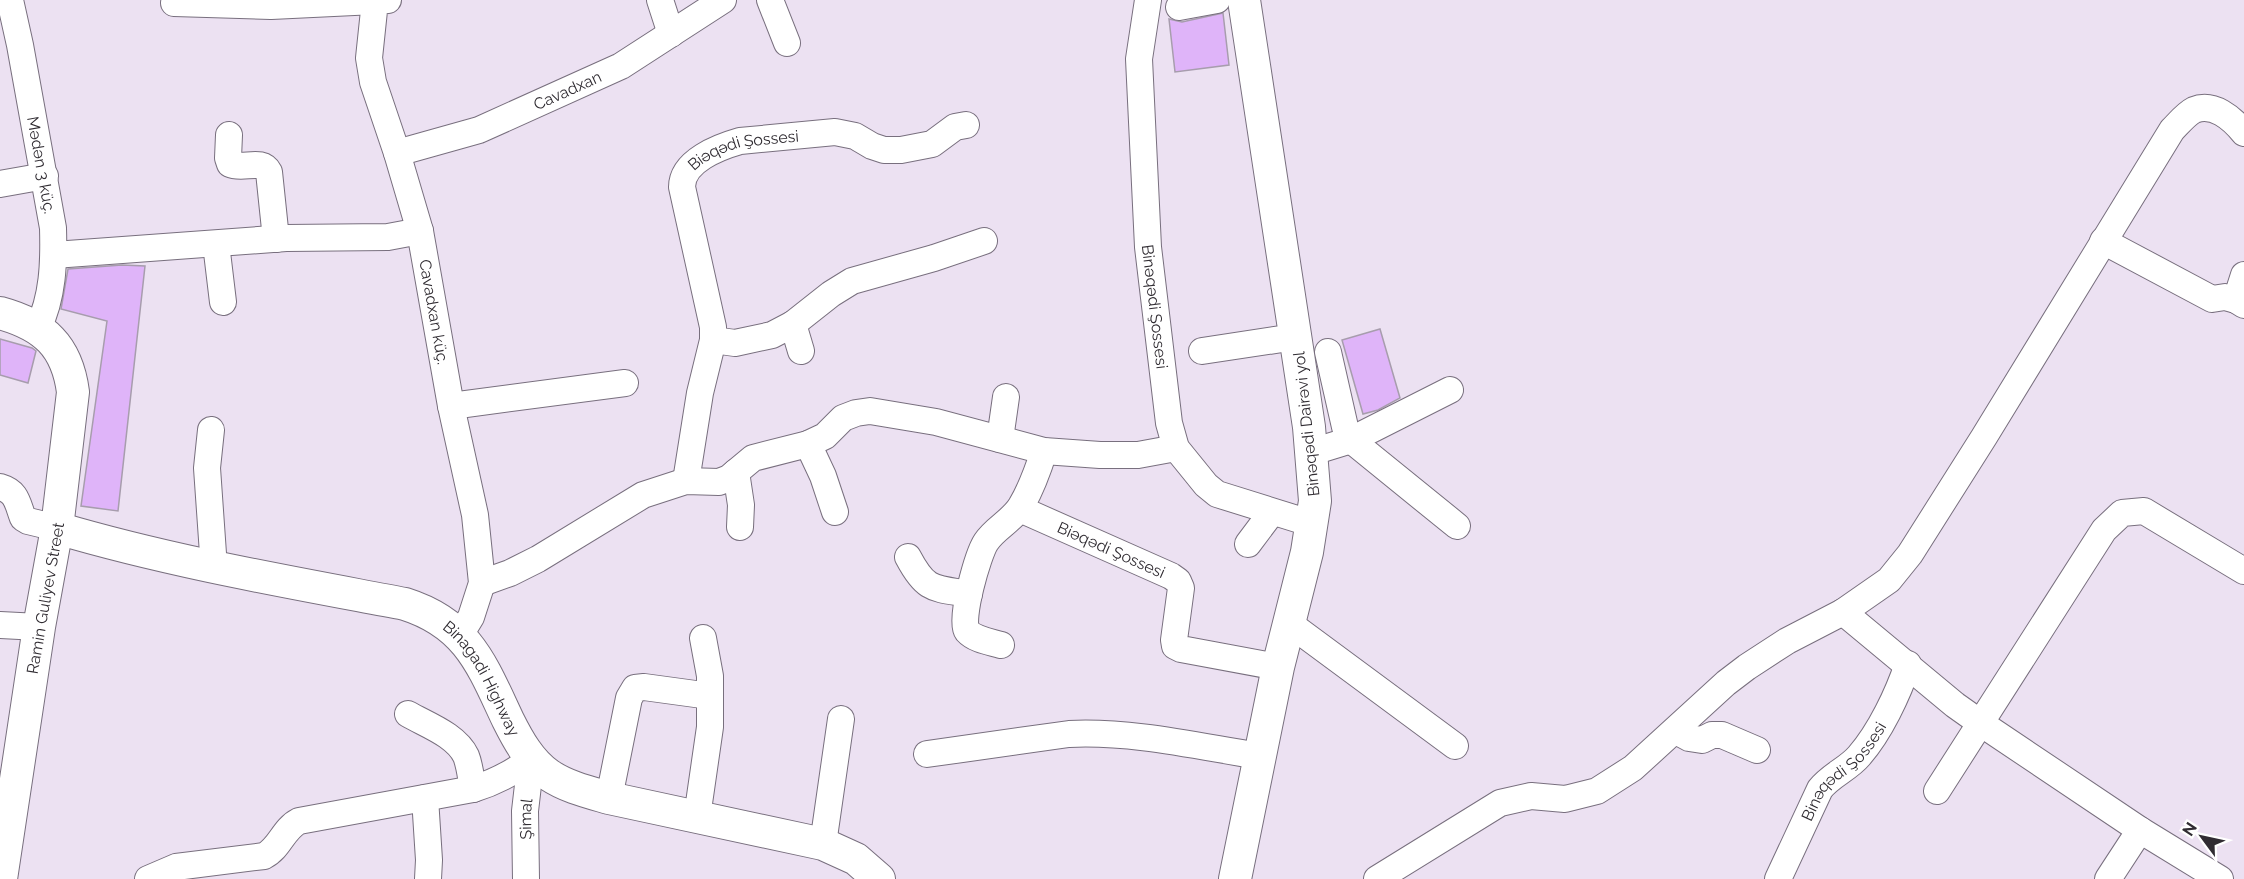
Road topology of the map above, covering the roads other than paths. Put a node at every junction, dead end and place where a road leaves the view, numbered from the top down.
1 (660, 0) edge
2 (723, 0) edge
3 (770, 0) edge
4 (1148, 0) edge
5 (1217, 0) edge
6 (1244, 0) edge
7 (14, 1) edge
8 (381, 1) edge
9 (174, 3) dead end
10 (1179, 7) dead end
11 (671, 34) junction
12 (787, 43) dead end
13 (966, 125) dead end
14 (2244, 132) edge
15 (229, 135) dead end
16 (397, 153) junction
17 (45, 176) junction
18 (0, 184) edge
19 (420, 231) junction
20 (276, 239) junction
21 (984, 241) dead end
22 (2103, 241) junction
23 (216, 244) junction
24 (54, 255) junction
25 (2244, 275) edge
26 (223, 302) dead end
27 (2240, 302) edge
28 (0, 313) edge
29 (793, 324) junction
30 (38, 328) junction
31 (1296, 337) junction
32 (713, 340) junction
33 (801, 351) dead end
34 (1202, 351) dead end
35 (1328, 352) dead end
36 (625, 383) dead end
37 (1450, 390) dead end
38 (1006, 397) dead end
39 (451, 406) junction
40 (211, 430) dead end
41 (999, 439) junction
42 (1351, 440) junction
43 (808, 444) junction
44 (1176, 448) junction
45 (1044, 451) junction
46 (1312, 452) junction
47 (736, 472) junction
48 (686, 481) junction
49 (0, 487) edge
50 (1020, 509) junction
51 (835, 512) dead end
52 (1272, 512) junction
53 (1313, 524) junction
54 (1457, 526) dead end
55 (740, 527) dead end
56 (57, 528) junction
57 (1248, 544) dead end
58 (908, 557) dead end
59 (214, 568) junction
60 (2244, 571) edge
61 (482, 583) junction
62 (969, 594) junction
63 (1843, 612) junction
64 (1290, 624) junction
65 (0, 625) edge
66 (39, 627) junction
67 (460, 635) junction
68 (703, 639) dead end
69 (1001, 645) dead end
70 (1908, 664) junction
71 (1278, 667) junction
72 (710, 696) junction
73 (408, 714) dead end
74 (841, 719) dead end
75 (1979, 722) junction
76 (1676, 731) junction
77 (1455, 746) dead end
78 (1757, 750) dead end
79 (927, 754) dead end
80 (1259, 756) junction
81 (531, 759) junction
82 (473, 789) junction
83 (1937, 791) dead end
84 (425, 798) junction
85 (609, 798) junction
86 (5, 812) edge
87 (697, 817) junction
88 (2140, 830) junction
89 (824, 844) junction
90 (1, 879) edge
91 (148, 879) edge
92 (428, 879) edge
93 (526, 879) edge
94 (879, 879) edge
95 (1235, 879) edge
96 (1377, 879) edge
97 (1778, 879) edge
98 (2108, 879) edge
99 (2220, 879) edge

1 - 11 street
2 - 11 street, Cavadxan
3 - 12 street
4 - 44 street, Binəqədi Şossesi
5 - 10 street
6 - 31 main road, Binəqədi Dairəvi yol
7 - 17 street, Mədən 3 küç.
8 - 9 street
8 - 16 street, Cavadxan küç.
11 - 16 street, Cavadxan
13 - 32 street, Biəqədi Şossesi
14 - 22 street
15 - 20 street
16 - 19 street, Cavadxan küç.
17 - 18 street
17 - 24 street, Mədən 3 küç.
19 - 20 street
19 - 39 street, Cavadxan küç.
20 - 23 street
21 - 29 street
22 - 27 street
22 - 63 street
23 - 24 street
23 - 26 street
24 - 30 street, Mədən 3 küç.
25 - 27 street
28 - 30 main road, Ramin Guliyev Street
29 - 32 street
29 - 33 street
30 - 56 main road, Ramin Guliyev Street
31 - 34 street
31 - 46 main road, Binəqədi Dairəvi yol
32 - 48 street, Biəqədi Şossesi
35 - 42 street
36 - 39 street
37 - 42 street
38 - 41 street
39 - 61 street, Cavadxan küç.
40 - 59 street
41 - 43 street
41 - 45 street
42 - 46 street
42 - 54 street
43 - 47 street
43 - 51 street
44 - 45 street
44 - 52 street, Binəqədi Şossesi
45 - 50 street
46 - 53 main road, Binəqədi Dairəvi yol
47 - 48 street
47 - 55 street
48 - 61 street
49 - 56 street
50 - 62 street
50 - 71 street, Biəqədi Şossesi
52 - 53 street, Binəqədi Şossesi
52 - 57 street
53 - 64 main road, Binəqədi Dairəvi yol
56 - 59 main road, Binagadi Highway
56 - 66 main road, Ramin Guliyev Street
58 - 62 street
59 - 67 main road, Binagadi Highway
60 - 75 street
61 - 67 street, Cavadxan küç.
62 - 69 street
63 - 70 street
63 - 76 street
64 - 71 main road, Binəqədi Dairəvi yol
64 - 77 street
65 - 66 street
66 - 86 main road, Ramin Guliyev Street
67 - 81 main road, Binagadi Highway
68 - 72 street
70 - 75 street
70 - 97 street, Binəqədi Şossesi
71 - 80 main road, Binəqədi Dairəvi yol
72 - 85 street
72 - 87 street
73 - 82 street
74 - 89 street
75 - 83 street
75 - 88 street
76 - 78 street
76 - 96 street
79 - 80 street
80 - 95 main road, Binəqədi Dairəvi yol
81 - 82 street
81 - 85 main road, Binagadi Highway
81 - 93 street, Şimal
82 - 84 street
84 - 91 street
84 - 92 street
85 - 87 main road, Binagadi Highway
86 - 90 main road, Ramin Guliyev Street
87 - 89 main road, Binagadi Highway
88 - 98 street
88 - 99 street
89 - 94 main road, Binagadi Highway

